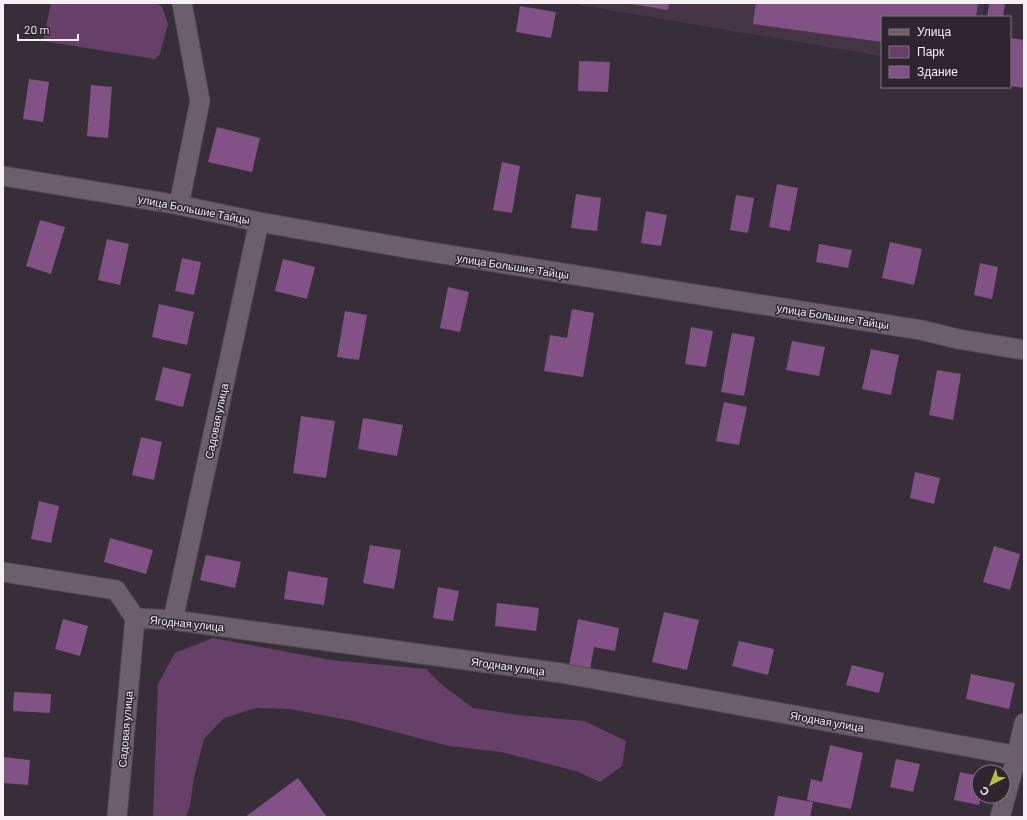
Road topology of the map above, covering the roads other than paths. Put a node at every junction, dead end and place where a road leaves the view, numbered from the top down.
1 (182, 3) edge
2 (3, 176) edge
3 (179, 205) junction
4 (259, 222) junction
5 (1024, 350) edge
6 (3, 572) edge
7 (135, 618) junction
8 (173, 620) junction
9 (1024, 724) edge
10 (1021, 756) edge
11 (117, 817) edge
12 (1000, 817) edge

1 - 3 street
2 - 3 street, улица Большие Тайцы
3 - 4 street, улица Большие Тайцы
4 - 5 street, улица Большие Тайцы
4 - 8 street, Садовая улица
6 - 7 street, Ягодная улица
7 - 8 street, Ягодная улица
7 - 11 street, Садовая улица
8 - 10 street, Ягодная улица
9 - 10 street
10 - 12 street

